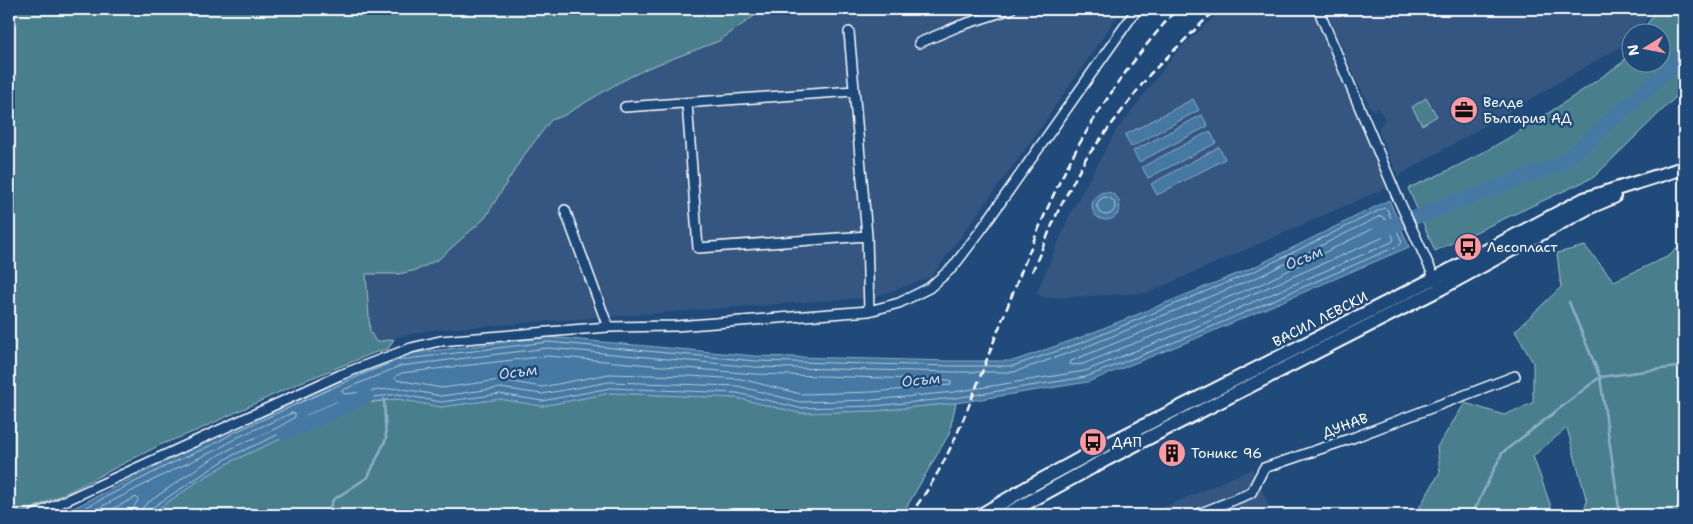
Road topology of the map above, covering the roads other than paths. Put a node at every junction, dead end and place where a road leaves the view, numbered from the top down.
1 (1011, 9) edge
2 (1137, 9) edge
3 (1318, 9) edge
4 (849, 32) dead end
5 (919, 44) dead end
6 (854, 91) junction
7 (687, 103) junction
8 (625, 107) dead end
9 (1682, 168) edge
10 (565, 210) dead end
11 (867, 236) junction
12 (1437, 283) junction
13 (868, 311) junction
14 (608, 327) junction
15 (1515, 376) dead end
16 (34, 515) edge
17 (981, 515) edge
18 (1005, 515) edge
19 (1196, 515) edge

1 - 5 street
2 - 13 street
3 - 12 street
4 - 6 street
6 - 7 street
6 - 11 street
7 - 8 street
7 - 11 street
9 - 12 main road, ВАСИЛ ЛЕВСКИ
10 - 14 street
11 - 13 street
12 - 17 main road, ВАСИЛ ЛЕВСКИ
12 - 18 main road, ВАСИЛ ЛЕВСКИ
13 - 14 street
14 - 16 street
15 - 19 street, ДУНАВ

